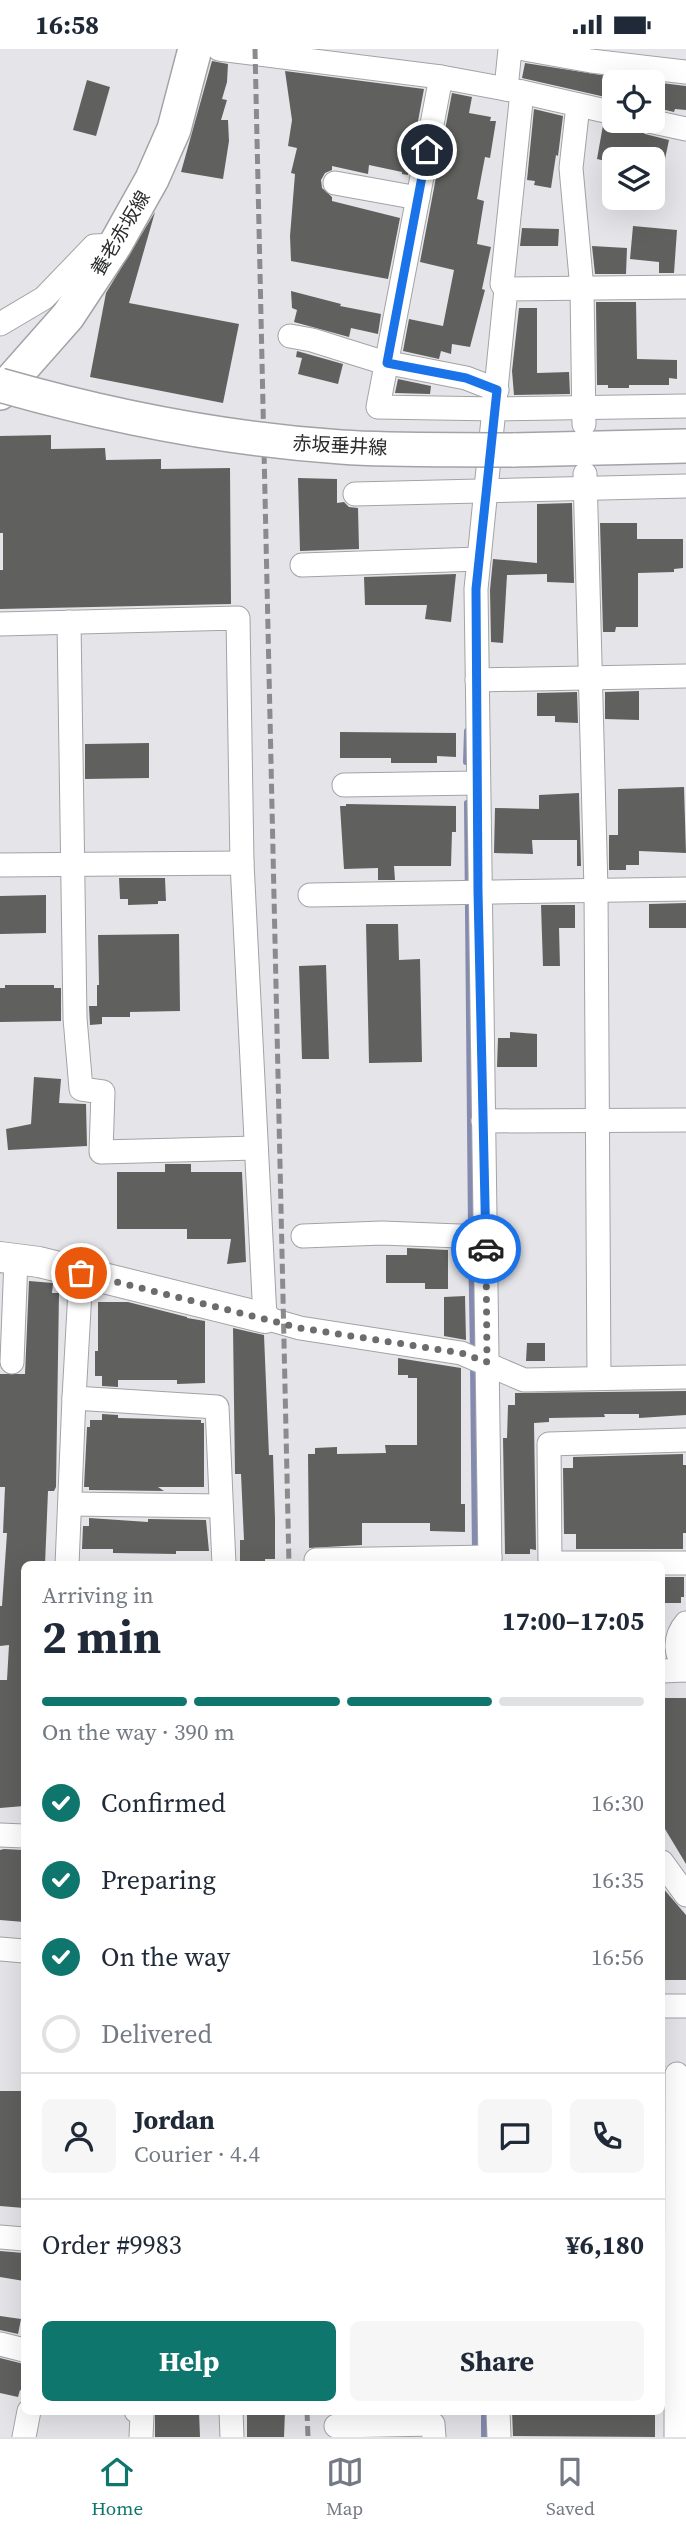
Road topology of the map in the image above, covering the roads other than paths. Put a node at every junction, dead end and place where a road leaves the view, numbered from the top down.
1 (195, 49) edge
2 (219, 49) edge
3 (510, 49) edge
4 (526, 49) edge
5 (686, 72) edge
6 (441, 77) junction
7 (514, 90) junction
8 (579, 105) junction
9 (602, 110) edge
10 (665, 124) edge
11 (686, 129) edge
12 (335, 183) dead end
13 (418, 198) junction
14 (114, 245) junction
15 (686, 287) edge
16 (506, 289) junction
17 (582, 289) junction
18 (0, 324) edge
19 (290, 337) dead end
20 (387, 363) junction
21 (0, 385) edge
22 (0, 393) edge
23 (489, 398) junction
24 (686, 406) edge
25 (583, 416) junction
26 (686, 446) edge
27 (585, 481) junction
28 (686, 486) edge
29 (479, 491) junction
30 (355, 494) dead end
31 (472, 559) junction
32 (302, 565) dead end
33 (69, 622) junction
34 (0, 624) edge
35 (686, 676) edge
36 (590, 679) junction
37 (477, 680) junction
38 (478, 783) junction
39 (344, 785) dead end
40 (242, 863) junction
41 (0, 865) edge
42 (73, 865) junction
43 (686, 888) edge
44 (596, 890) junction
45 (471, 892) junction
46 (310, 895) dead end
47 (686, 1120) edge
48 (483, 1121) junction
49 (597, 1121) junction
50 (256, 1147) junction
51 (303, 1236) dead end
52 (476, 1237) junction
53 (8, 1258) edge
54 (81, 1273) junction
55 (265, 1318) junction
56 (477, 1359) junction
57 (12, 1362) dead end
58 (686, 1377) edge
59 (599, 1378) junction
60 (74, 1398) junction
61 (686, 1440) edge
62 (70, 1504) junction
63 (221, 1506) junction
64 (482, 1560) edge
65 (67, 1561) edge
66 (224, 1561) edge
67 (316, 1561) edge
68 (550, 1561) edge
69 (665, 1563) edge
70 (686, 1563) edge
71 (676, 1626) edge
72 (686, 1670) edge
73 (665, 1671) edge
74 (0, 1835) edge
75 (21, 1836) edge
76 (665, 1866) edge
77 (686, 1895) edge
78 (0, 1949) edge
79 (21, 1951) edge
80 (665, 2006) edge
81 (686, 2006) edge
82 (675, 2074) edge
83 (0, 2237) edge
84 (21, 2239) edge
85 (674, 2340) edge
86 (0, 2344) edge
87 (21, 2349) edge
88 (28, 2415) edge
89 (142, 2415) edge
90 (231, 2415) edge
91 (498, 2415) edge
92 (336, 2425) edge
93 (24, 2437) edge
94 (141, 2437) edge
95 (232, 2437) edge
96 (434, 2437) edge
97 (499, 2437) edge
98 (676, 2437) edge

1 - 14 main road, 養老赤坂線
2 - 6 street
3 - 7 street
4 - 5 street
6 - 7 street
6 - 13 street
7 - 8 street
7 - 16 street
8 - 9 street
8 - 17 street
10 - 11 street
12 - 13 street
13 - 20 street
14 - 18 street
14 - 22 main road, 養老赤坂線
15 - 17 street
16 - 17 street
16 - 23 street
17 - 25 street
19 - 20 street
20 - 23 street
20 - 23 street
21 - 26 main road, 赤坂垂井線, bridge
23 - 25 street
23 - 29 street
24 - 25 street
27 - 28 street
27 - 29 street
27 - 36 street
29 - 30 street
29 - 31 street
31 - 32 street
31 - 37 street
33 - 34 street
33 - 40 street
33 - 42 street
35 - 36 street
36 - 37 street
36 - 44 street
37 - 38 street
38 - 39 street
38 - 45 street
40 - 42 street
40 - 50 street
41 - 42 street
42 - 50 street
43 - 44 street
44 - 45 street
44 - 49 street
45 - 46 street
45 - 48 street
47 - 49 street
48 - 49 street
48 - 52 street
49 - 59 street
50 - 55 street
51 - 52 street
52 - 56 street
53 - 54 street
53 - 57 street
54 - 55 street
54 - 60 street
55 - 56 street
56 - 59 street
56 - 64 street
58 - 59 street
60 - 62 street
60 - 63 street
61 - 68 street
62 - 63 street
62 - 65 street
63 - 66 street
64 - 67 street
69 - 70 street
71 - 72 street
72 - 73 street
74 - 75 street
76 - 77 street
78 - 79 street
80 - 81 street
82 - 85 street
83 - 84 street
85 - 98 street
86 - 87 street
88 - 93 street
89 - 94 street
90 - 95 street
91 - 97 street
92 - 96 street

